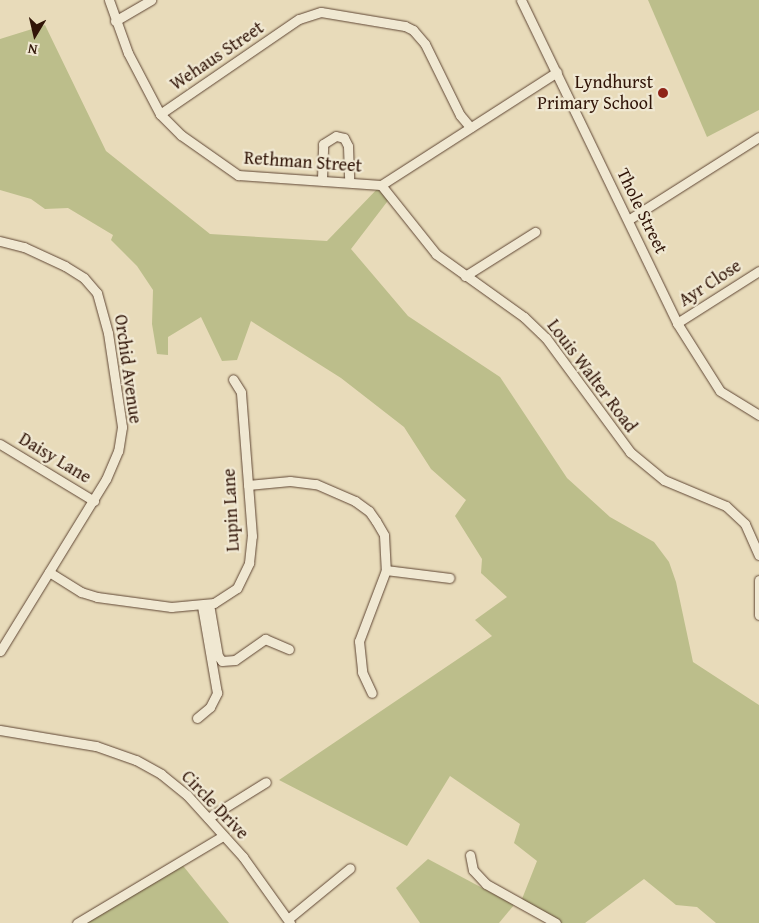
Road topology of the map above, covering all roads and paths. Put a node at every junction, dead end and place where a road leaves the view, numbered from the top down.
1 (109, 0) edge
2 (139, 0) edge
3 (151, 0) edge
4 (521, 0) edge
5 (126, 13) junction
6 (115, 21) junction
7 (557, 72) junction
8 (160, 114) junction
9 (470, 128) junction
10 (759, 137) edge
11 (322, 180) junction
12 (349, 180) junction
13 (381, 185) junction
14 (628, 220) junction
15 (535, 232) dead end
16 (0, 241) edge
17 (759, 271) edge
18 (465, 276) junction
19 (678, 323) junction
20 (234, 378) dead end
21 (759, 415) edge
22 (1, 447) edge
23 (248, 484) junction
24 (94, 501) junction
25 (759, 554) edge
26 (386, 570) junction
27 (49, 572) junction
28 (450, 578) dead end
29 (759, 580) edge
30 (206, 605) junction
31 (759, 615) edge
32 (289, 649) dead end
33 (0, 651) edge
34 (372, 693) dead end
35 (197, 718) dead end
36 (0, 730) edge
37 (266, 782) dead end
38 (208, 818) junction
39 (223, 836) junction
40 (470, 855) dead end
41 (350, 868) dead end
42 (289, 921) edge
43 (77, 923) edge
44 (556, 923) edge

1 - 6 street, Rethman Street
2 - 5 street
3 - 5 street
4 - 7 street, Thole Street
5 - 6 street
6 - 8 street, Rethman Street
7 - 9 street, Rethman Street
7 - 14 street, Thole Street
8 - 9 street, Wehaus Street
8 - 11 street, Rethman Street
9 - 13 street, Rethman Street
10 - 14 street
11 - 12 street, Rethman Street
11 - 12 street
12 - 13 street, Rethman Street
13 - 18 street, Louis Walter Road
14 - 19 street, Thole Street
15 - 18 street
16 - 24 street, Orchid Avenue
17 - 19 street, Ayr Close
18 - 25 street, Louis Walter Road
19 - 21 street, Thole Street
20 - 23 street, Lupin Lane
22 - 24 street, Daisy Lane
23 - 26 street
23 - 30 street, Lupin Lane
24 - 27 street, Orchid Avenue
26 - 28 street
26 - 34 street
27 - 30 street, Lupin Lane
27 - 33 street, Orchid Avenue
29 - 31 street
30 - 32 street
30 - 35 street
36 - 38 street, Circle Drive
37 - 38 street
38 - 39 street, Circle Drive
39 - 42 street, Circle Drive
39 - 43 street
40 - 44 street
41 - 42 street

